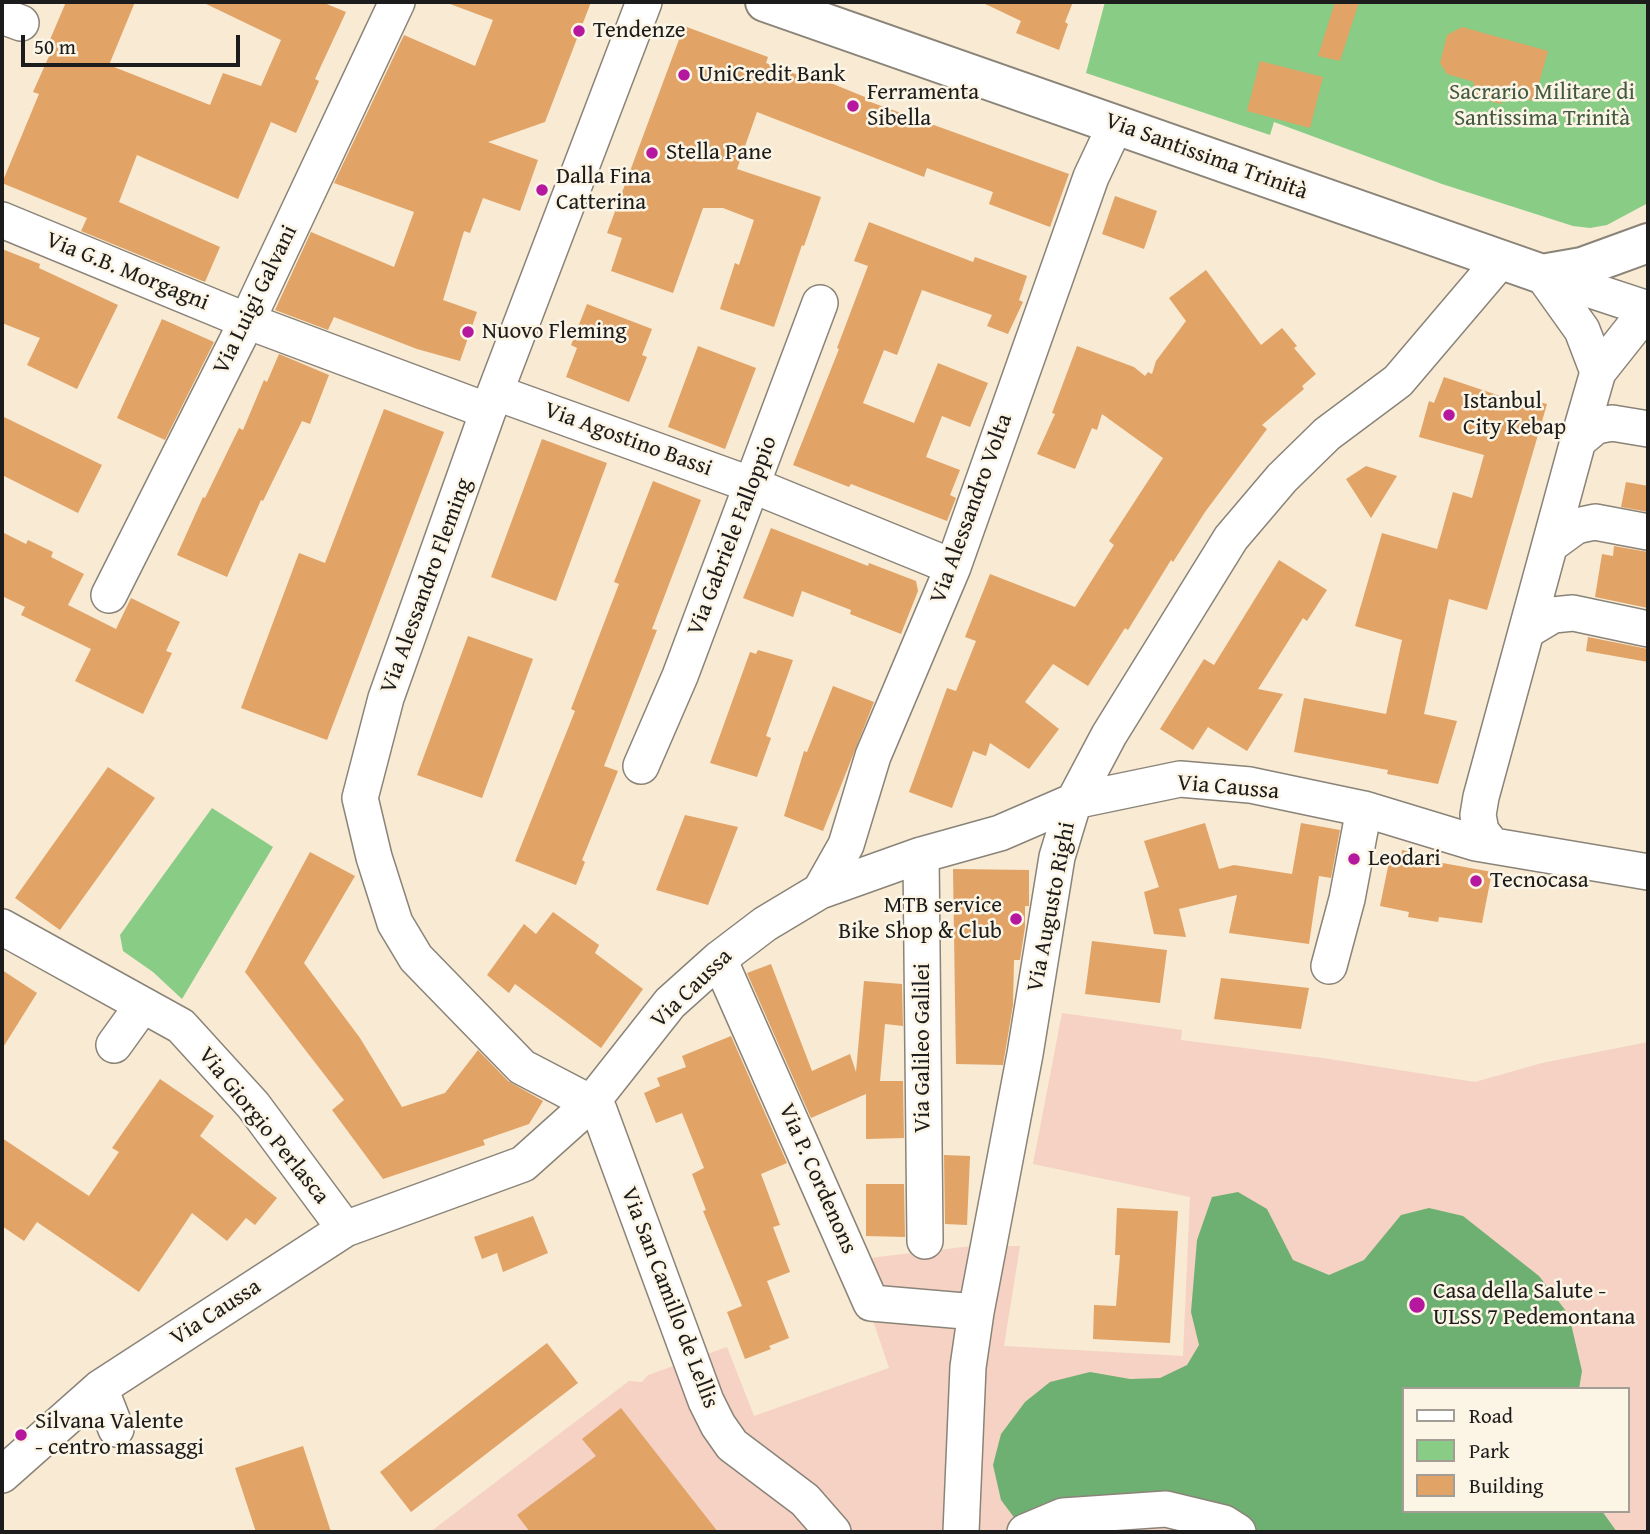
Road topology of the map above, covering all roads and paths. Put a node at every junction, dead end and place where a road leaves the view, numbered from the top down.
1 (397, 2) edge
2 (644, 2) edge
3 (765, 2) edge
4 (1116, 124) junction
5 (2, 220) edge
6 (1648, 243) edge
7 (1500, 261) junction
8 (1542, 275) junction
9 (820, 303) dead end
10 (1648, 309) edge
11 (247, 321) junction
12 (1598, 372) junction
13 (493, 402) junction
14 (1648, 429) edge
15 (1578, 441) junction
16 (752, 485) junction
17 (1648, 532) edge
18 (1550, 545) junction
19 (953, 567) junction
20 (109, 595) dead end
21 (1648, 629) edge
22 (1528, 630) junction
23 (641, 766) dead end
24 (1074, 801) junction
25 (1364, 809) junction
26 (1492, 845) junction
27 (922, 855) junction
28 (1648, 872) edge
29 (820, 891) junction
30 (2, 927) edge
31 (719, 959) junction
32 (1329, 966) dead end
33 (142, 1006) junction
34 (114, 1045) dead end
35 (591, 1103) junction
36 (345, 1229) junction
37 (925, 1241) dead end
38 (976, 1312) junction
39 (100, 1388) junction
40 (116, 1429) dead end
41 (2, 1475) edge
42 (833, 1532) edge
43 (961, 1532) edge
44 (1025, 1532) edge
45 (1238, 1532) edge

1 - 11 street, Via Luigi Galvani
2 - 13 street, Via Alessandro Fleming
3 - 4 main road, Via Santissima Trinità
4 - 7 main road, Via Santissima Trinità
4 - 19 street, Via Alessandro Volta
5 - 11 street, Via G.B. Morgagni
6 - 8 main road
7 - 8 main road, Via Santissima Trinità
7 - 24 street, Via Augusto Righi
8 - 10 street, Via Santissima Trinità
8 - 12 street
9 - 16 street, Via Gabriele Falloppio
10 - 12 street
11 - 13 street, Via G.B. Morgagni
11 - 20 street, Via Luigi Galvani
12 - 15 street
13 - 16 street, Via Agostino Bassi
13 - 35 street, Via Alessandro Fleming
14 - 15 street
15 - 18 street
16 - 19 street, Via Agostino Bassi
16 - 23 street, Via Gabriele Falloppio
17 - 18 street
18 - 22 street
19 - 29 street, Via Alessandro Volta
21 - 22 street
22 - 26 street
24 - 25 street, Via Caussa
24 - 27 street, Via Caussa
24 - 38 street, Via Augusto Righi
25 - 26 street, Via Caussa
25 - 32 street
26 - 28 street, Via Caussa
27 - 29 street, Via Caussa
27 - 37 street, Via Galileo Galilei
29 - 31 street, Via Caussa
30 - 33 street, Via Giorgio Perlasca
31 - 35 street, Via Caussa
31 - 38 street, Via P. Cordenons
33 - 34 street
33 - 36 street, Via Giorgio Perlasca
35 - 36 street, Via Caussa
35 - 42 street, Via San Camillo de Lellis
36 - 39 street, Via Caussa
38 - 43 street, Via Augusto Righi
39 - 40 street
39 - 41 street, Via Caussa
44 - 45 street

